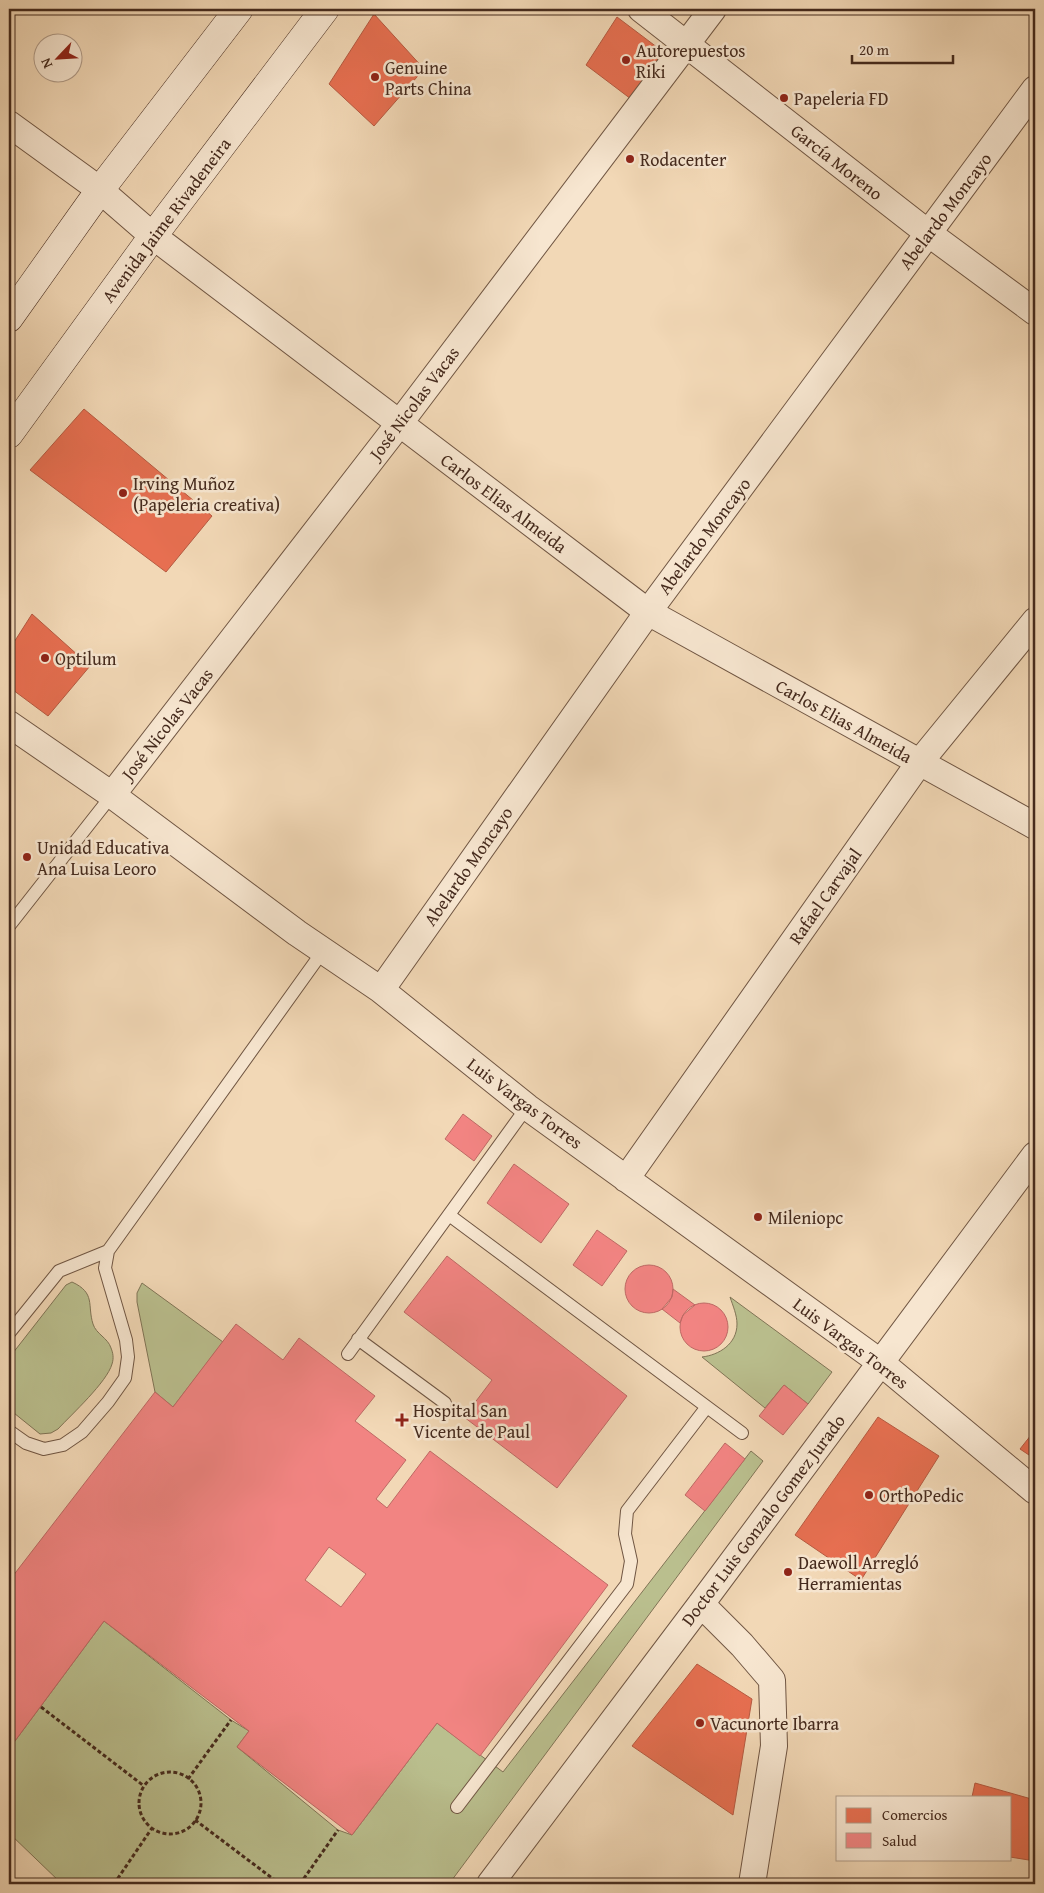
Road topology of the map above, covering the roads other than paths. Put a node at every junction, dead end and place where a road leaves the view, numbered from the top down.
1 (239, 9) edge
2 (325, 9) edge
3 (641, 9) edge
4 (713, 9) edge
5 (686, 44) junction
6 (1035, 89) edge
7 (9, 124) edge
8 (100, 190) junction
9 (928, 233) junction
10 (154, 236) junction
11 (1035, 312) edge
12 (9, 318) edge
13 (399, 424) junction
14 (9, 434) edge
15 (648, 612) junction
16 (1033, 630) edge
17 (9, 724) edge
18 (919, 763) junction
19 (112, 795) junction
20 (1035, 826) edge
21 (9, 926) edge
22 (323, 951) junction
23 (381, 990) junction
24 (528, 1107) junction
25 (1035, 1155) edge
26 (626, 1179) junction
27 (449, 1215) junction
28 (108, 1251) junction
29 (9, 1333) edge
30 (358, 1339) junction
31 (348, 1354) dead end
32 (880, 1362) junction
33 (445, 1403) dead end
34 (706, 1408) junction
35 (9, 1431) edge
36 (742, 1434) dead end
37 (1035, 1491) edge
38 (701, 1604) junction
39 (458, 1807) dead end
40 (490, 1884) edge
41 (752, 1884) edge

1 - 8 main road
2 - 10 main road, Avenida Jaime Rivadeneira
3 - 5 street, García Moreno
4 - 5 street, José Nicolas Vacas
5 - 9 street, García Moreno
5 - 13 street, José Nicolas Vacas
6 - 9 street, Abelardo Moncayo
7 - 8 street, Carlos Elias Almeida
8 - 10 street, Carlos Elias Almeida
8 - 12 main road
9 - 11 street, García Moreno
9 - 15 street, Abelardo Moncayo
10 - 13 street, Carlos Elias Almeida
10 - 14 main road, Avenida Jaime Rivadeneira
13 - 15 street, Carlos Elias Almeida
13 - 19 street, José Nicolas Vacas
15 - 18 street, Carlos Elias Almeida
15 - 23 street, Abelardo Moncayo
16 - 18 street, Rafael Carvajal
17 - 19 street, Luis Vargas Torres
18 - 20 street, Carlos Elias Almeida
18 - 26 street, Rafael Carvajal
19 - 21 lane
19 - 22 street, Luis Vargas Torres
22 - 23 street, Luis Vargas Torres
22 - 28 lane
23 - 24 street, Luis Vargas Torres
24 - 26 street, Luis Vargas Torres
24 - 27 lane
25 - 32 street, Doctor Luis Gonzalo Gomez Jurado
26 - 32 street, Luis Vargas Torres
27 - 30 lane
27 - 34 lane
28 - 29 lane
28 - 35 lane
30 - 31 lane
30 - 33 lane
32 - 37 street, Luis Vargas Torres
32 - 38 street, Doctor Luis Gonzalo Gomez Jurado
34 - 36 lane
34 - 39 lane
38 - 40 street, Doctor Luis Gonzalo Gomez Jurado
38 - 41 street

